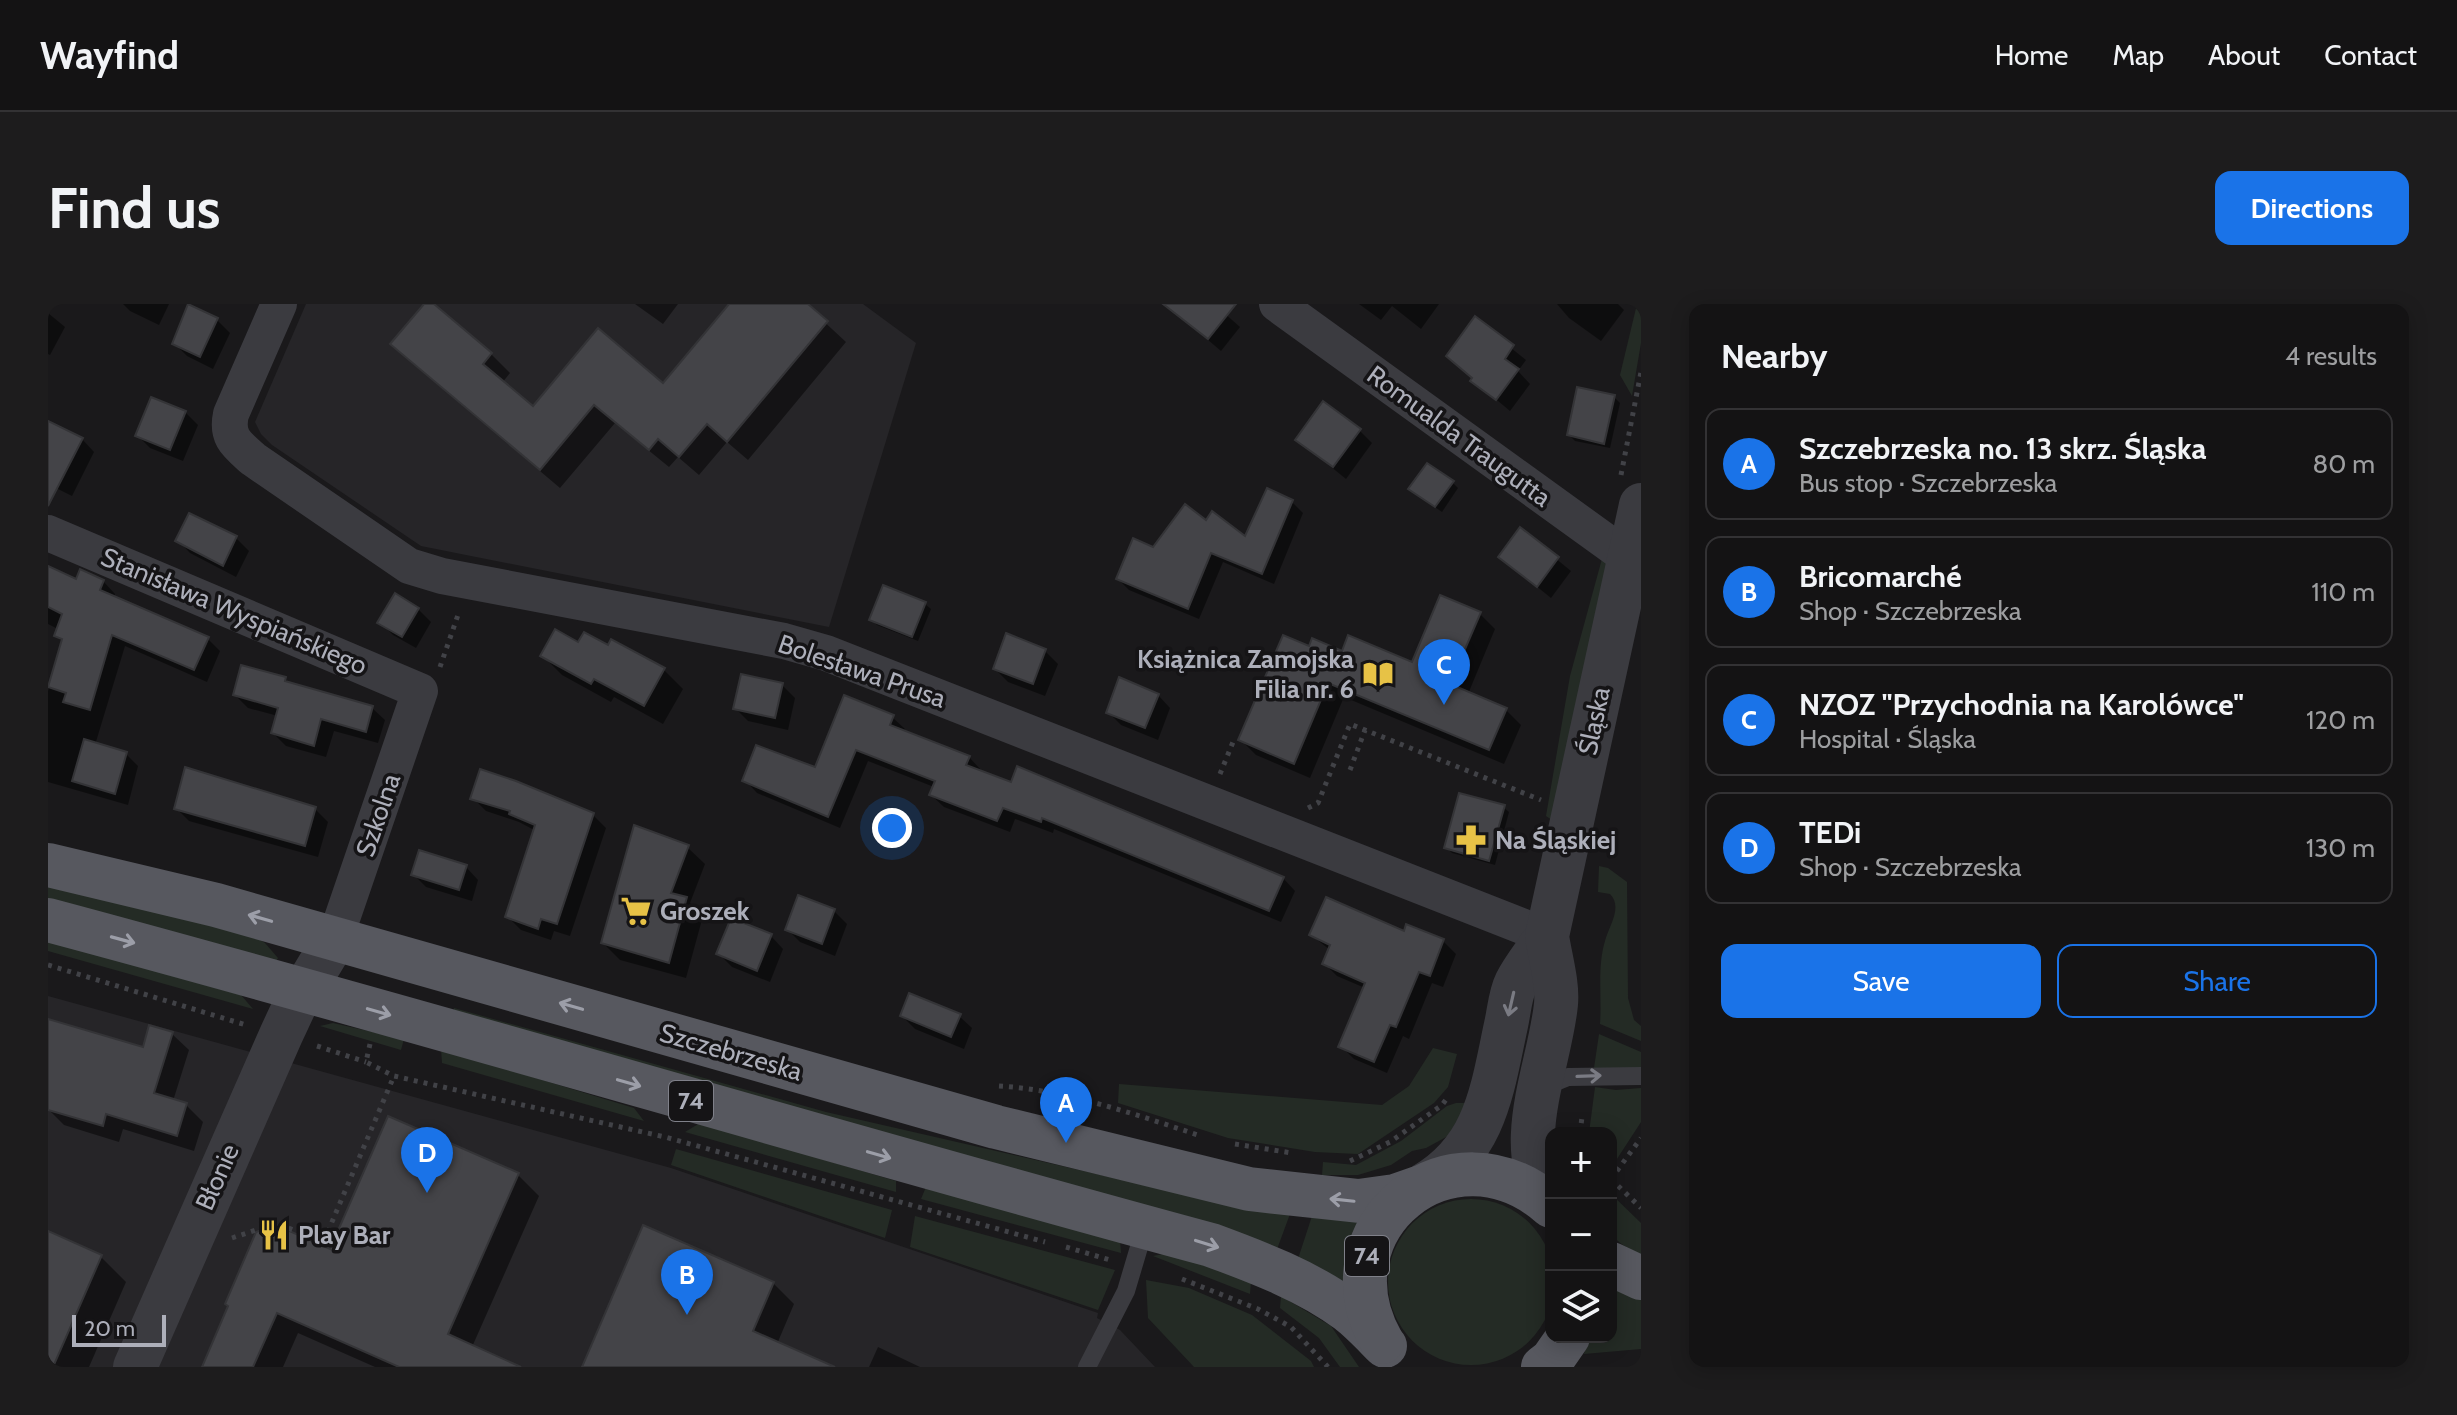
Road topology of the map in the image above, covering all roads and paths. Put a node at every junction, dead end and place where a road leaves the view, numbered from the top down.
1 (279, 304) edge
2 (1277, 304) edge
3 (1641, 372) edge
4 (1631, 492) edge
5 (48, 533) edge
6 (1635, 563) edge
7 (420, 691) joint
8 (1365, 730) junction
9 (1233, 742) dead end
10 (1350, 770) dead end
11 (1218, 779) dead end
12 (1544, 801) dead end
13 (1300, 812) dead end
14 (48, 865) edge
15 (48, 920) edge
16 (1547, 936) junction
17 (335, 939) junction
18 (48, 965) edge
19 (304, 990) junction
20 (374, 1032) dead end
21 (281, 1035) junction
22 (366, 1062) junction
23 (394, 1076) junction
24 (1641, 1076) edge
25 (996, 1086) dead end
26 (1539, 1089) junction
27 (1452, 1091) dead end
28 (1582, 1117) dead end
29 (1581, 1127) edge
30 (1204, 1137) dead end
31 (1641, 1138) edge
32 (1233, 1144) dead end
33 (1305, 1155) dead end
34 (1336, 1159) dead end
35 (1617, 1171) edge
36 (1617, 1185) edge
37 (1421, 1186) junction
38 (1548, 1199) edge
39 (1545, 1200) edge
40 (1641, 1208) edge
41 (225, 1240) dead end
42 (1139, 1247) junction
43 (1617, 1267) edge
44 (1641, 1278) edge
45 (1564, 1343) edge
46 (1396, 1360) edge
47 (135, 1367) edge
48 (1087, 1367) edge
49 (1328, 1367) edge
50 (1543, 1367) edge

1 - 16 street, Bolesława Prusa
2 - 6 street, Romualda Traugutta
3 - 4 path
4 - 6 street, Śląska
5 - 7 street, Stanisława Wyspiańskiego
6 - 16 street, Śląska
7 - 17 street, Szkolna
8 - 10 path
8 - 12 path
8 - 13 path
9 - 11 path
17 -> 14 main road, Szczebrzeska / 74
15 -> 19 main road, 74
16 - 26 street, Śląska
16 -> 37 street, Śląska
17 - 19 street, Błonie
37 -> 17 main road, Szczebrzeska / 74
18 - 21 path
19 - 21 street, Błonie
19 -> 42 main road, 74
20 - 22 path
21 - 22 path
21 - 47 street, Błonie
22 - 23 path
23 - 41 path
23 - 42 path
26 -> 24 lane
25 - 30 path
26 - 38 street, Śląska
27 - 34 path
28 - 29 path
31 - 35 path
32 - 33 path
36 - 40 path
37 - 39 main road, 74
37 - 46 main road, 74
42 -> 46 main road, 74
42 - 48 lane
42 - 49 path
43 - 44 main road
45 - 50 main road

